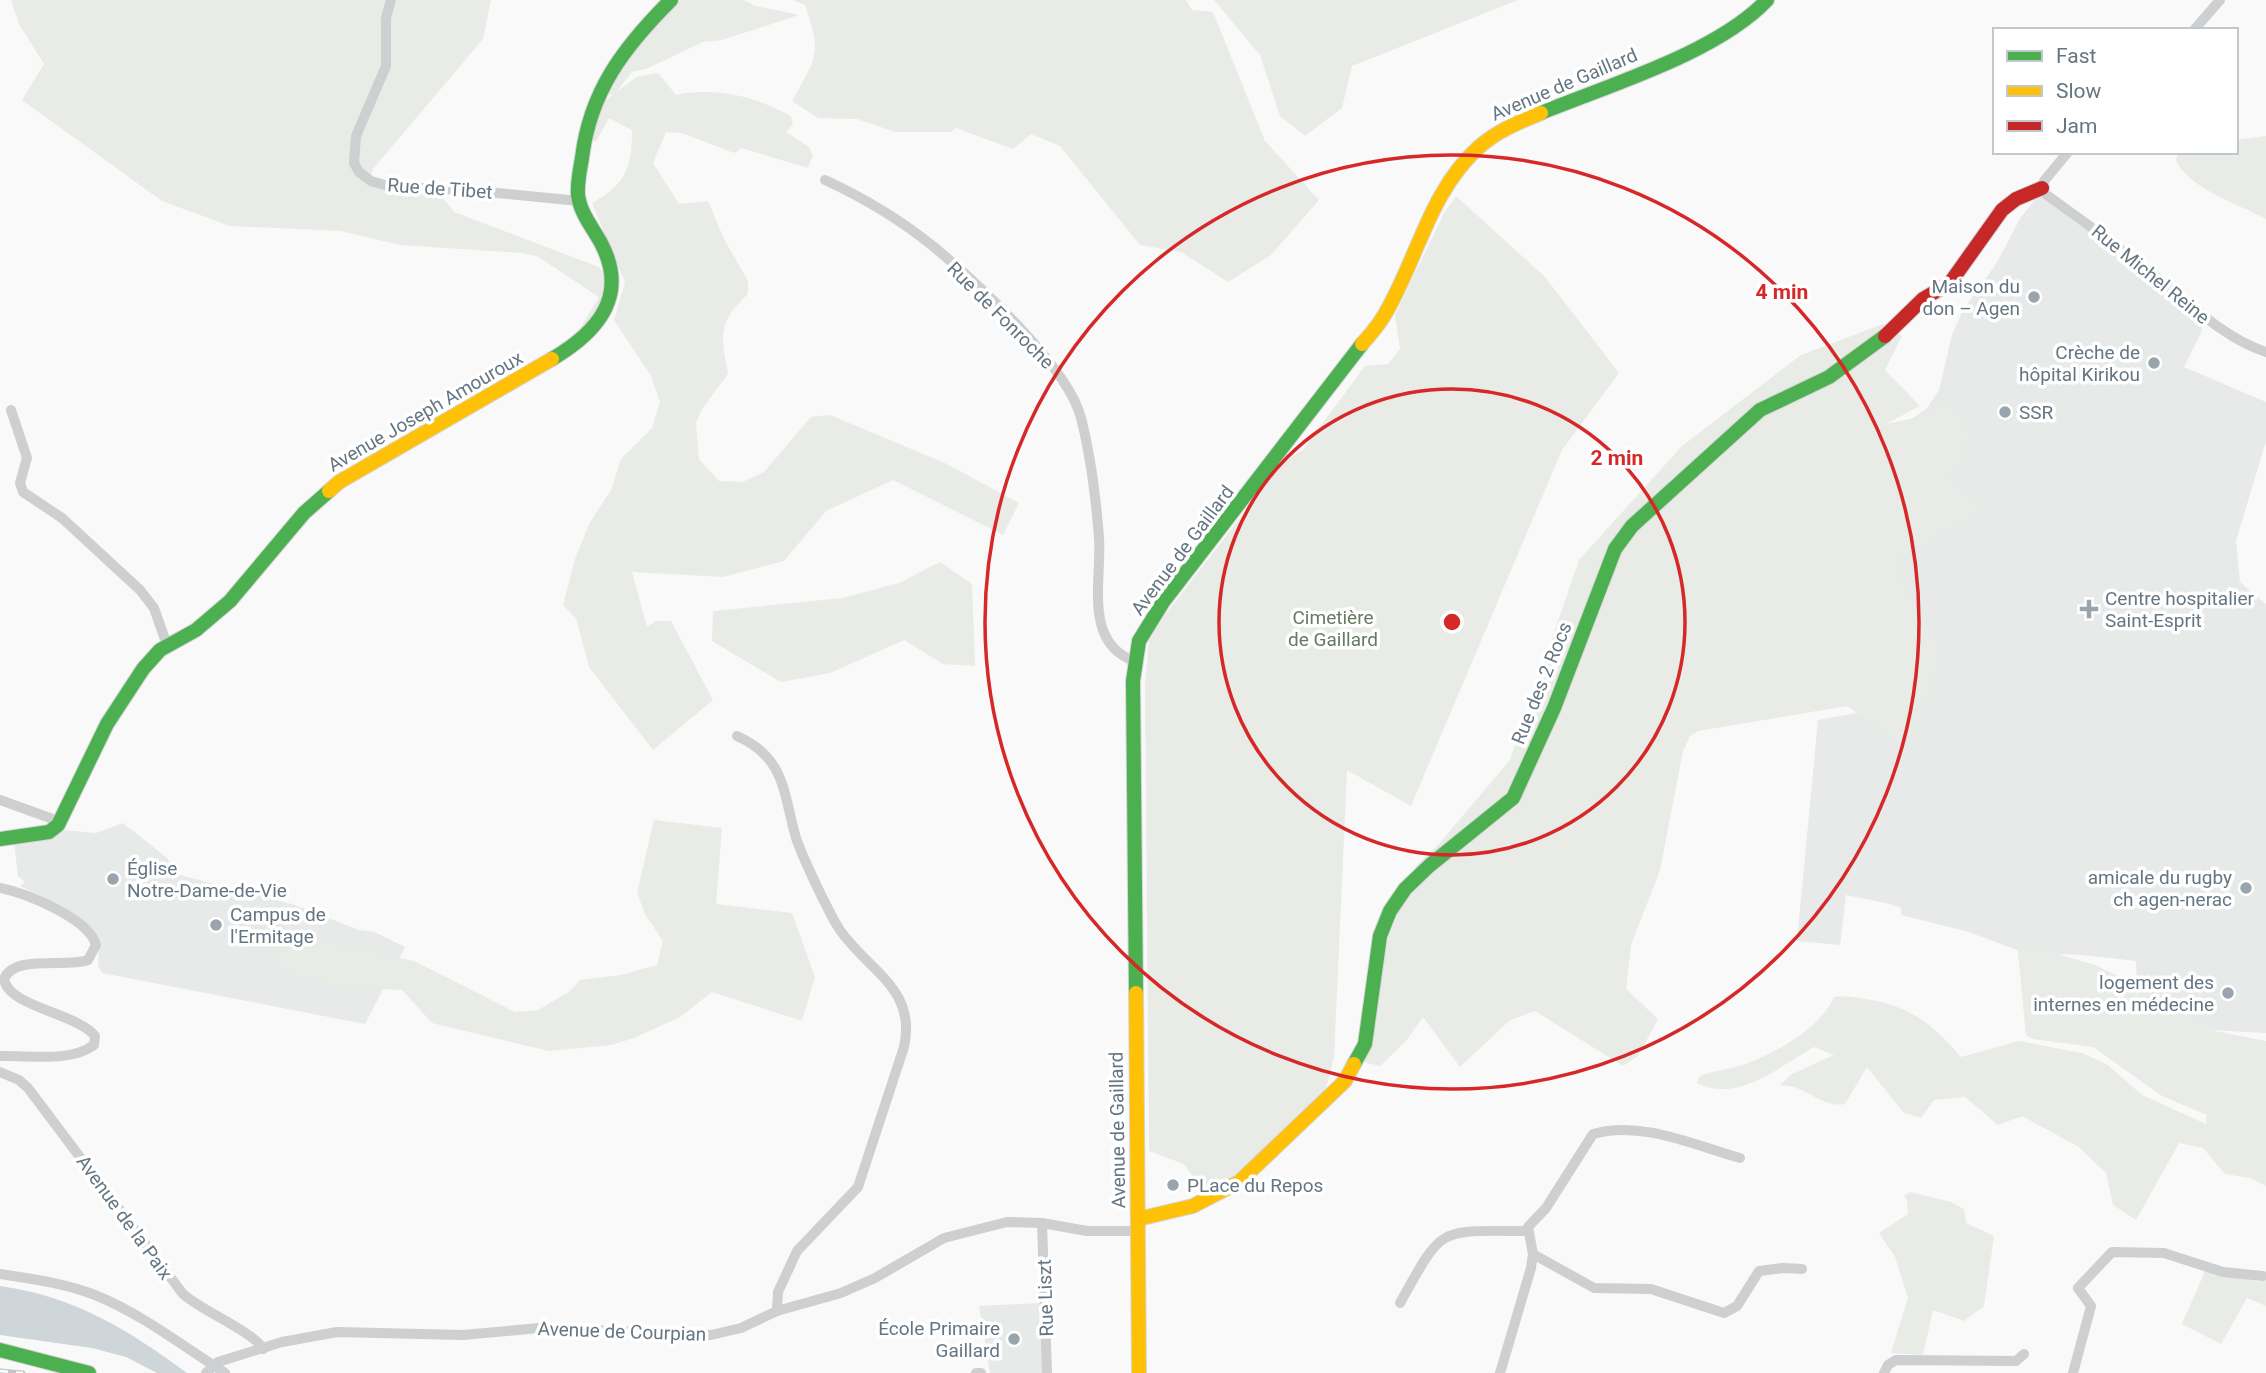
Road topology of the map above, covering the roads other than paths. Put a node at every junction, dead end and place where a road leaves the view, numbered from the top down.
1 (391, 0) edge
2 (671, 0) edge
3 (1767, 0) edge
4 (2220, 0) edge
5 (2196, 28) edge
6 (2066, 154) edge
7 (825, 180) dead end
8 (2042, 188) junction
9 (579, 201) junction
10 (2266, 352) edge
11 (11, 410) dead end
12 (167, 645) junction
13 (1134, 661) junction
14 (737, 736) dead end
15 (0, 800) edge
16 (61, 822) junction
17 (0, 839) edge
18 (0, 888) edge
19 (0, 1056) edge
20 (0, 1072) edge
21 (1740, 1158) dead end
22 (1042, 1223) junction
23 (1138, 1225) junction
24 (1527, 1231) junction
25 (1533, 1254) junction
26 (1802, 1269) dead end
27 (0, 1274) edge
28 (2263, 1276) dead end
29 (1400, 1303) dead end
30 (776, 1311) junction
31 (248, 1335) junction
32 (282, 1342) junction
33 (262, 1349) junction
34 (0, 1350) edge
35 (2024, 1354) dead end
36 (208, 1369) edge
37 (89, 1373) edge
38 (225, 1373) edge
39 (975, 1373) edge
40 (981, 1373) edge
41 (1047, 1373) edge
42 (1139, 1373) edge
43 (1500, 1373) edge
44 (1884, 1373) edge
45 (2073, 1373) edge

1 - 9 street, Rue de Tibet
2 - 9 street
3 - 13 street, Avenue de Gaillard
4 - 5 street
6 - 8 street
7 - 13 street, Rue de Fonroche
8 - 10 street, Rue Michel Reine
8 - 23 street, Rue des 2 Rocs
9 - 12 street, Avenue Joseph Amouroux
11 - 12 street
12 - 16 street, Avenue Joseph Amouroux
13 - 23 street, Avenue de Gaillard
14 - 30 street
15 - 16 street
16 - 17 street
18 - 19 street
20 - 31 street, Avenue de la Paix
21 - 24 street
22 - 23 street, Avenue de Courpian
22 - 30 street, Avenue de Courpian
22 - 41 street, Rue Liszt
23 - 42 street, Avenue de Gaillard
24 - 25 street
24 - 29 street
25 - 26 street
25 - 43 street
27 - 36 street
28 - 45 street
30 - 32 street, Avenue de Courpian
31 - 32 street
31 - 33 street, Avenue de la Paix
32 - 33 street, Avenue de Courpian
33 - 36 street, Avenue de Courpian
34 - 37 street
35 - 44 street
36 - 38 street
39 - 40 street

